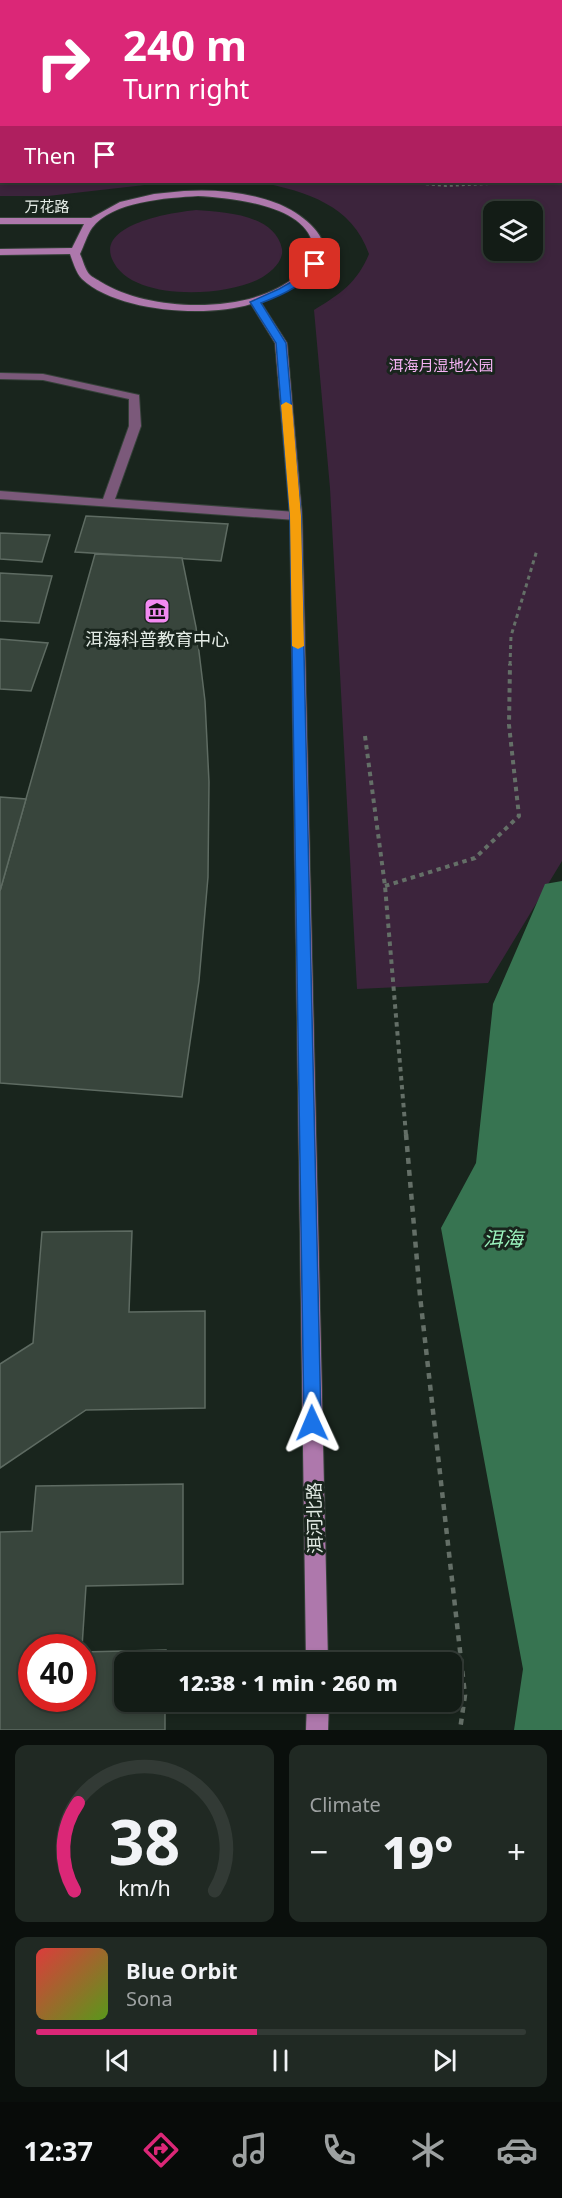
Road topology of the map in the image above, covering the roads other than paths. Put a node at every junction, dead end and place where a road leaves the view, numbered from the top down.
1 (93, 220) junction
2 (0, 221) edge
3 (75, 251) junction
4 (0, 252) edge
5 (255, 302) junction
6 (0, 376) edge
7 (0, 495) edge
8 (106, 503) junction
9 (296, 516) junction
10 (317, 1652) edge
11 (318, 1712) edge
12 (317, 1730) edge

1 - 2 street, 万花路
1 - 3 street
1 - 5 street
3 - 4 street
3 - 5 street
5 - 9 street, 洱河北路
6 - 8 lane
7 - 8 lane
8 - 9 lane
9 - 10 street, 洱河北路
11 - 12 street

